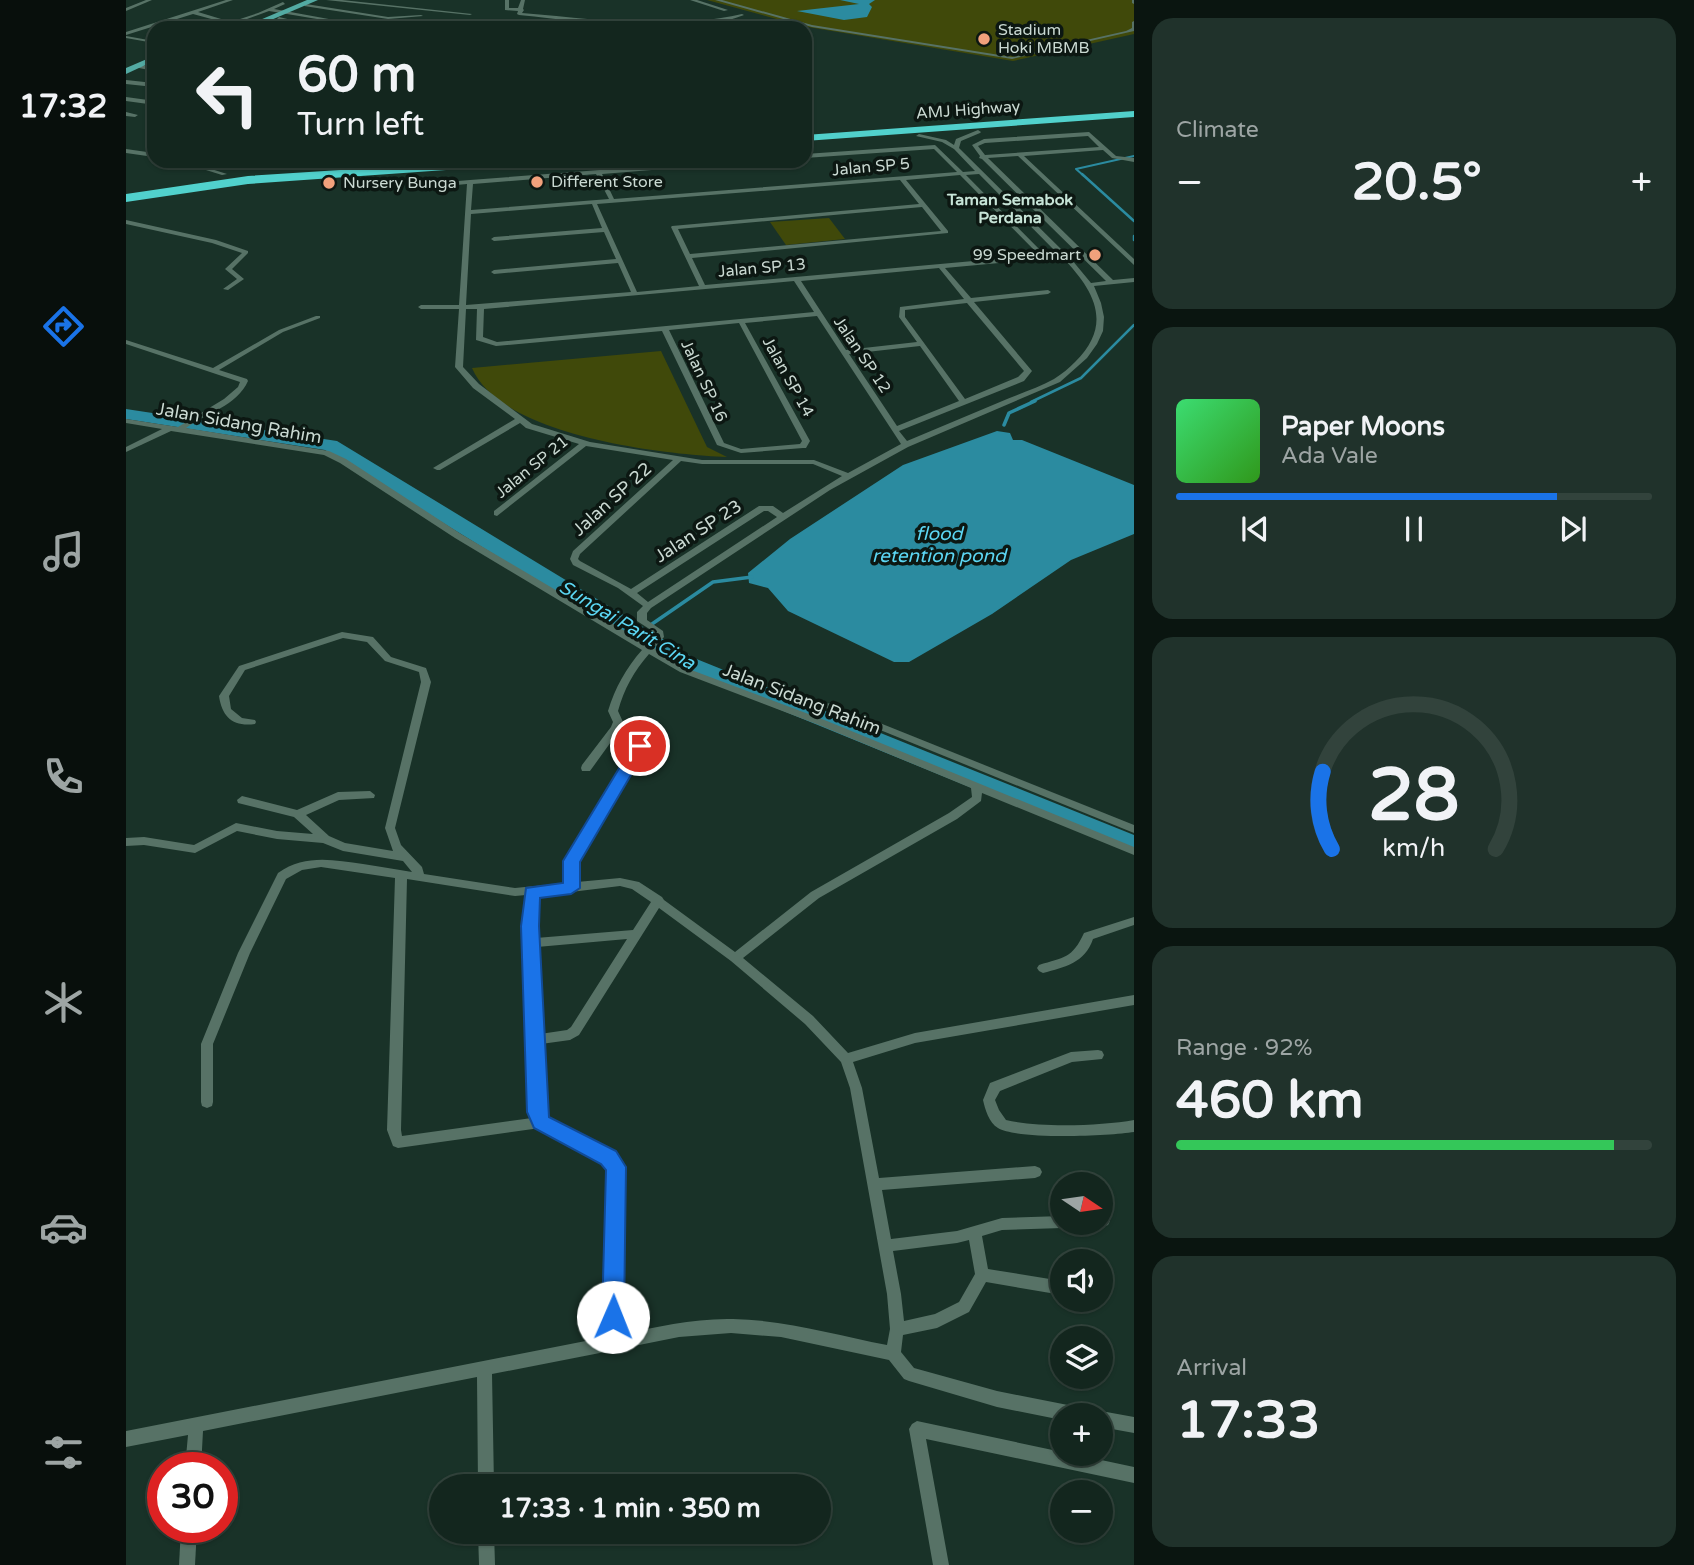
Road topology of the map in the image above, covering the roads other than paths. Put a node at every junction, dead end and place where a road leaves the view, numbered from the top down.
1 (150, 0) edge
2 (231, 0) edge
3 (314, 0) edge
4 (328, 0) edge
5 (508, 0) edge
6 (523, 0) edge
7 (639, 0) edge
8 (645, 0) edge
9 (692, 0) edge
10 (718, 0) edge
11 (281, 1) edge
12 (306, 5) junction
13 (126, 10) edge
14 (270, 10) junction
15 (522, 10) junction
16 (195, 13) junction
17 (288, 13) junction
18 (470, 14) dead end
19 (427, 16) dead end
20 (276, 18) junction
21 (171, 21) edge
22 (221, 21) edge
23 (239, 21) edge
24 (266, 21) edge
25 (289, 21) edge
26 (335, 21) edge
27 (584, 21) edge
28 (721, 21) edge
29 (794, 21) edge
30 (1134, 24) edge
31 (812, 26) edge
32 (147, 29) edge
33 (126, 36) edge
34 (147, 40) edge
35 (147, 61) edge
36 (136, 66) junction
37 (147, 68) edge
38 (126, 71) edge
39 (126, 82) edge
40 (147, 84) edge
41 (126, 99) edge
42 (147, 102) edge
43 (126, 114) edge
44 (1134, 114) edge
45 (135, 115) dead end
46 (1134, 120) edge
47 (978, 132) junction
48 (919, 136) junction
49 (812, 140) edge
50 (812, 141) edge
51 (956, 148) junction
52 (1104, 148) junction
53 (126, 151) edge
54 (147, 154) edge
55 (1019, 154) junction
56 (812, 155) edge
57 (984, 157) junction
58 (967, 159) junction
59 (1134, 160) edge
60 (204, 168) edge
61 (369, 168) edge
62 (396, 168) edge
63 (414, 168) edge
64 (649, 168) edge
65 (598, 172) junction
66 (981, 172) junction
67 (224, 174) junction
68 (964, 174) junction
69 (901, 178) junction
70 (470, 182) junction
71 (435, 185) dead end
72 (126, 193) edge
73 (613, 202) junction
74 (594, 203) junction
75 (126, 204) edge
76 (923, 205) junction
77 (469, 212) junction
78 (126, 222) edge
79 (606, 230) junction
80 (494, 239) dead end
81 (1065, 255) junction
82 (687, 256) junction
83 (1044, 257) junction
84 (617, 261) junction
85 (1134, 263) edge
86 (940, 266) junction
87 (494, 272) dead end
88 (796, 279) junction
89 (1134, 280) edge
90 (1112, 283) junction
91 (1089, 285) junction
92 (703, 288) junction
93 (226, 289) dead end
94 (1048, 292) dead end
95 (635, 294) junction
96 (968, 299) junction
97 (422, 307) dead end
98 (462, 307) junction
99 (481, 307) junction
100 (817, 314) junction
101 (318, 317) dead end
102 (741, 321) junction
103 (664, 327) junction
104 (126, 342) edge
105 (920, 344) junction
106 (843, 352) junction
107 (215, 370) junction
108 (964, 402) junction
109 (520, 419) junction
110 (126, 421) edge
111 (181, 425) junction
112 (894, 430) junction
113 (585, 443) junction
114 (905, 445) junction
115 (803, 446) joint
116 (126, 450) edge
117 (678, 460) junction
118 (437, 468) dead end
119 (849, 477) junction
120 (497, 513) dead end
121 (783, 517) junction
122 (631, 593) junction
123 (648, 606) junction
124 (646, 647) junction
125 (830, 706) dead end
126 (251, 722) dead end
127 (654, 723) dead end
128 (586, 768) dead end
129 (976, 785) junction
130 (370, 795) dead end
131 (242, 800) dead end
132 (298, 814) junction
133 (1134, 829) edge
134 (325, 839) junction
135 (126, 842) edge
136 (1134, 851) edge
137 (404, 857) junction
138 (401, 875) junction
139 (418, 878) junction
140 (571, 888) junction
141 (532, 893) junction
142 (658, 900) junction
143 (1134, 921) edge
144 (635, 934) junction
145 (530, 943) junction
146 (735, 958) junction
147 (1042, 968) dead end
148 (1134, 1000) edge
149 (534, 1040) junction
150 (1098, 1055) dead end
151 (846, 1059) junction
152 (207, 1102) dead end
153 (541, 1122) junction
154 (1134, 1126) edge
155 (1035, 1172) dead end
156 (874, 1185) junction
157 (1050, 1222) edge
158 (975, 1233) junction
159 (885, 1246) junction
160 (982, 1275) junction
161 (1050, 1286) edge
162 (897, 1329) junction
163 (613, 1345) junction
164 (893, 1354) junction
165 (484, 1370) junction
166 (1050, 1409) edge
167 (1113, 1422) edge
168 (196, 1424) junction
169 (1134, 1426) edge
170 (126, 1438) edge
171 (194, 1452) edge
172 (486, 1474) edge
173 (1134, 1475) edge
174 (188, 1543) edge
175 (486, 1544) edge
176 (187, 1565) edge
177 (487, 1565) edge
178 (941, 1565) edge

1 - 13 street
2 - 16 street
3 - 12 main road
4 - 18 street
5 - 15 street
6 - 15 street
7 - 8 street
9 - 28 street
10 - 29 street
11 - 14 street
12 - 17 main road
12 - 19 street
14 - 17 street
14 - 23 street
15 - 27 street
16 - 21 street
16 - 22 street
17 - 20 main road
17 - 26 street
20 - 24 main road
20 - 25 street
30 - 31 street
32 - 33 street
33 - 34 street
35 - 36 main road
36 - 37 street
36 - 38 main road
39 - 40 street
41 - 42 street
43 - 45 street
44 - 49 highway, AMJ Highway
46 - 47 highway, AMJ Highway
47 - 48 highway, AMJ Highway
47 - 51 street
48 - 50 highway, AMJ Highway
48 - 51 street
51 - 58 street
52 - 55 street
52 - 57 street
52 - 59 street
53 - 54 street
55 - 57 street
55 - 85 street
56 - 68 street
57 - 58 street
57 - 90 street
58 - 66 street
60 - 67 street
61 - 67 highway
62 - 72 highway
63 - 75 highway
64 - 65 street
65 - 70 street
65 - 73 street
66 - 68 street, Jalan SP 5
66 - 81 street
67 - 72 highway
68 - 69 street, Jalan SP 5
68 - 83 street
69 - 73 street, Jalan SP 5
69 - 76 street
70 - 71 street
70 - 77 street
73 - 74 street, Jalan SP 5
74 - 77 street, Jalan SP 5
74 - 79 street
76 - 82 street
76 - 82 street
77 - 98 street
78 - 93 street
79 - 80 street
79 - 84 street
81 - 83 street, Jalan SP 13
81 - 91 street
82 - 92 street
83 - 86 street, Jalan SP 13
84 - 87 street
84 - 95 street
86 - 88 street, Jalan SP 13
86 - 96 street
88 - 92 street, Jalan SP 13
88 - 100 street, Jalan SP 12
89 - 90 street
90 - 91 street
91 - 114 street
92 - 95 street, Jalan SP 13
94 - 96 street
95 - 99 street, Jalan SP 13
96 - 105 street
96 - 108 street
97 - 98 street, Jalan SP 13
98 - 99 street, Jalan SP 13
98 - 109 street
99 - 103 street
100 - 102 street
100 - 106 street, Jalan SP 12
101 - 107 street
102 - 103 street
102 - 115 street, Jalan SP 14
103 - 115 street, Jalan SP 16
104 - 107 street
105 - 106 street
105 - 108 street
106 - 112 street, Jalan SP 12
107 - 111 street
108 - 112 street
109 - 113 street
109 - 118 street
110 - 111 street, Jalan Sidang Rahim
111 - 116 street
111 - 124 street, Jalan Sidang Rahim
112 - 114 street, Jalan SP 12
113 - 117 street
113 - 120 street, Jalan SP 21
114 - 119 street
117 - 119 street
117 - 122 street, Jalan SP 22
119 - 121 street
121 - 122 street, Jalan SP 23
121 - 123 street
122 - 123 street, Jalan SP 22
123 - 124 street
124 - 128 street
124 - 129 street, Jalan Sidang Rahim
125 - 133 street
126 - 137 street
127 - 140 street
129 - 136 street, Jalan Sidang Rahim
129 - 146 street
130 - 132 street
131 - 132 street
132 - 134 street
134 - 135 street
134 - 137 street
137 - 139 street
138 - 139 street
138 - 152 street
138 - 153 street
139 - 141 street
140 - 141 street
140 - 142 street
141 - 145 street
142 - 144 street
142 - 146 street
143 - 147 street
144 - 145 street
144 - 149 street
145 - 149 street
146 - 151 street
148 - 151 street
149 - 153 street
150 - 154 street
151 - 156 street
153 - 163 street
155 - 156 street
156 - 159 street
157 - 158 street
158 - 159 street
158 - 160 street
159 - 162 street
160 - 161 street
160 - 162 street
162 - 164 street
163 - 164 street
163 - 165 street
164 - 166 street
165 - 168 street
165 - 172 street
167 - 169 street
168 - 170 street
168 - 171 street
173 - 178 street
174 - 176 street
175 - 177 street

